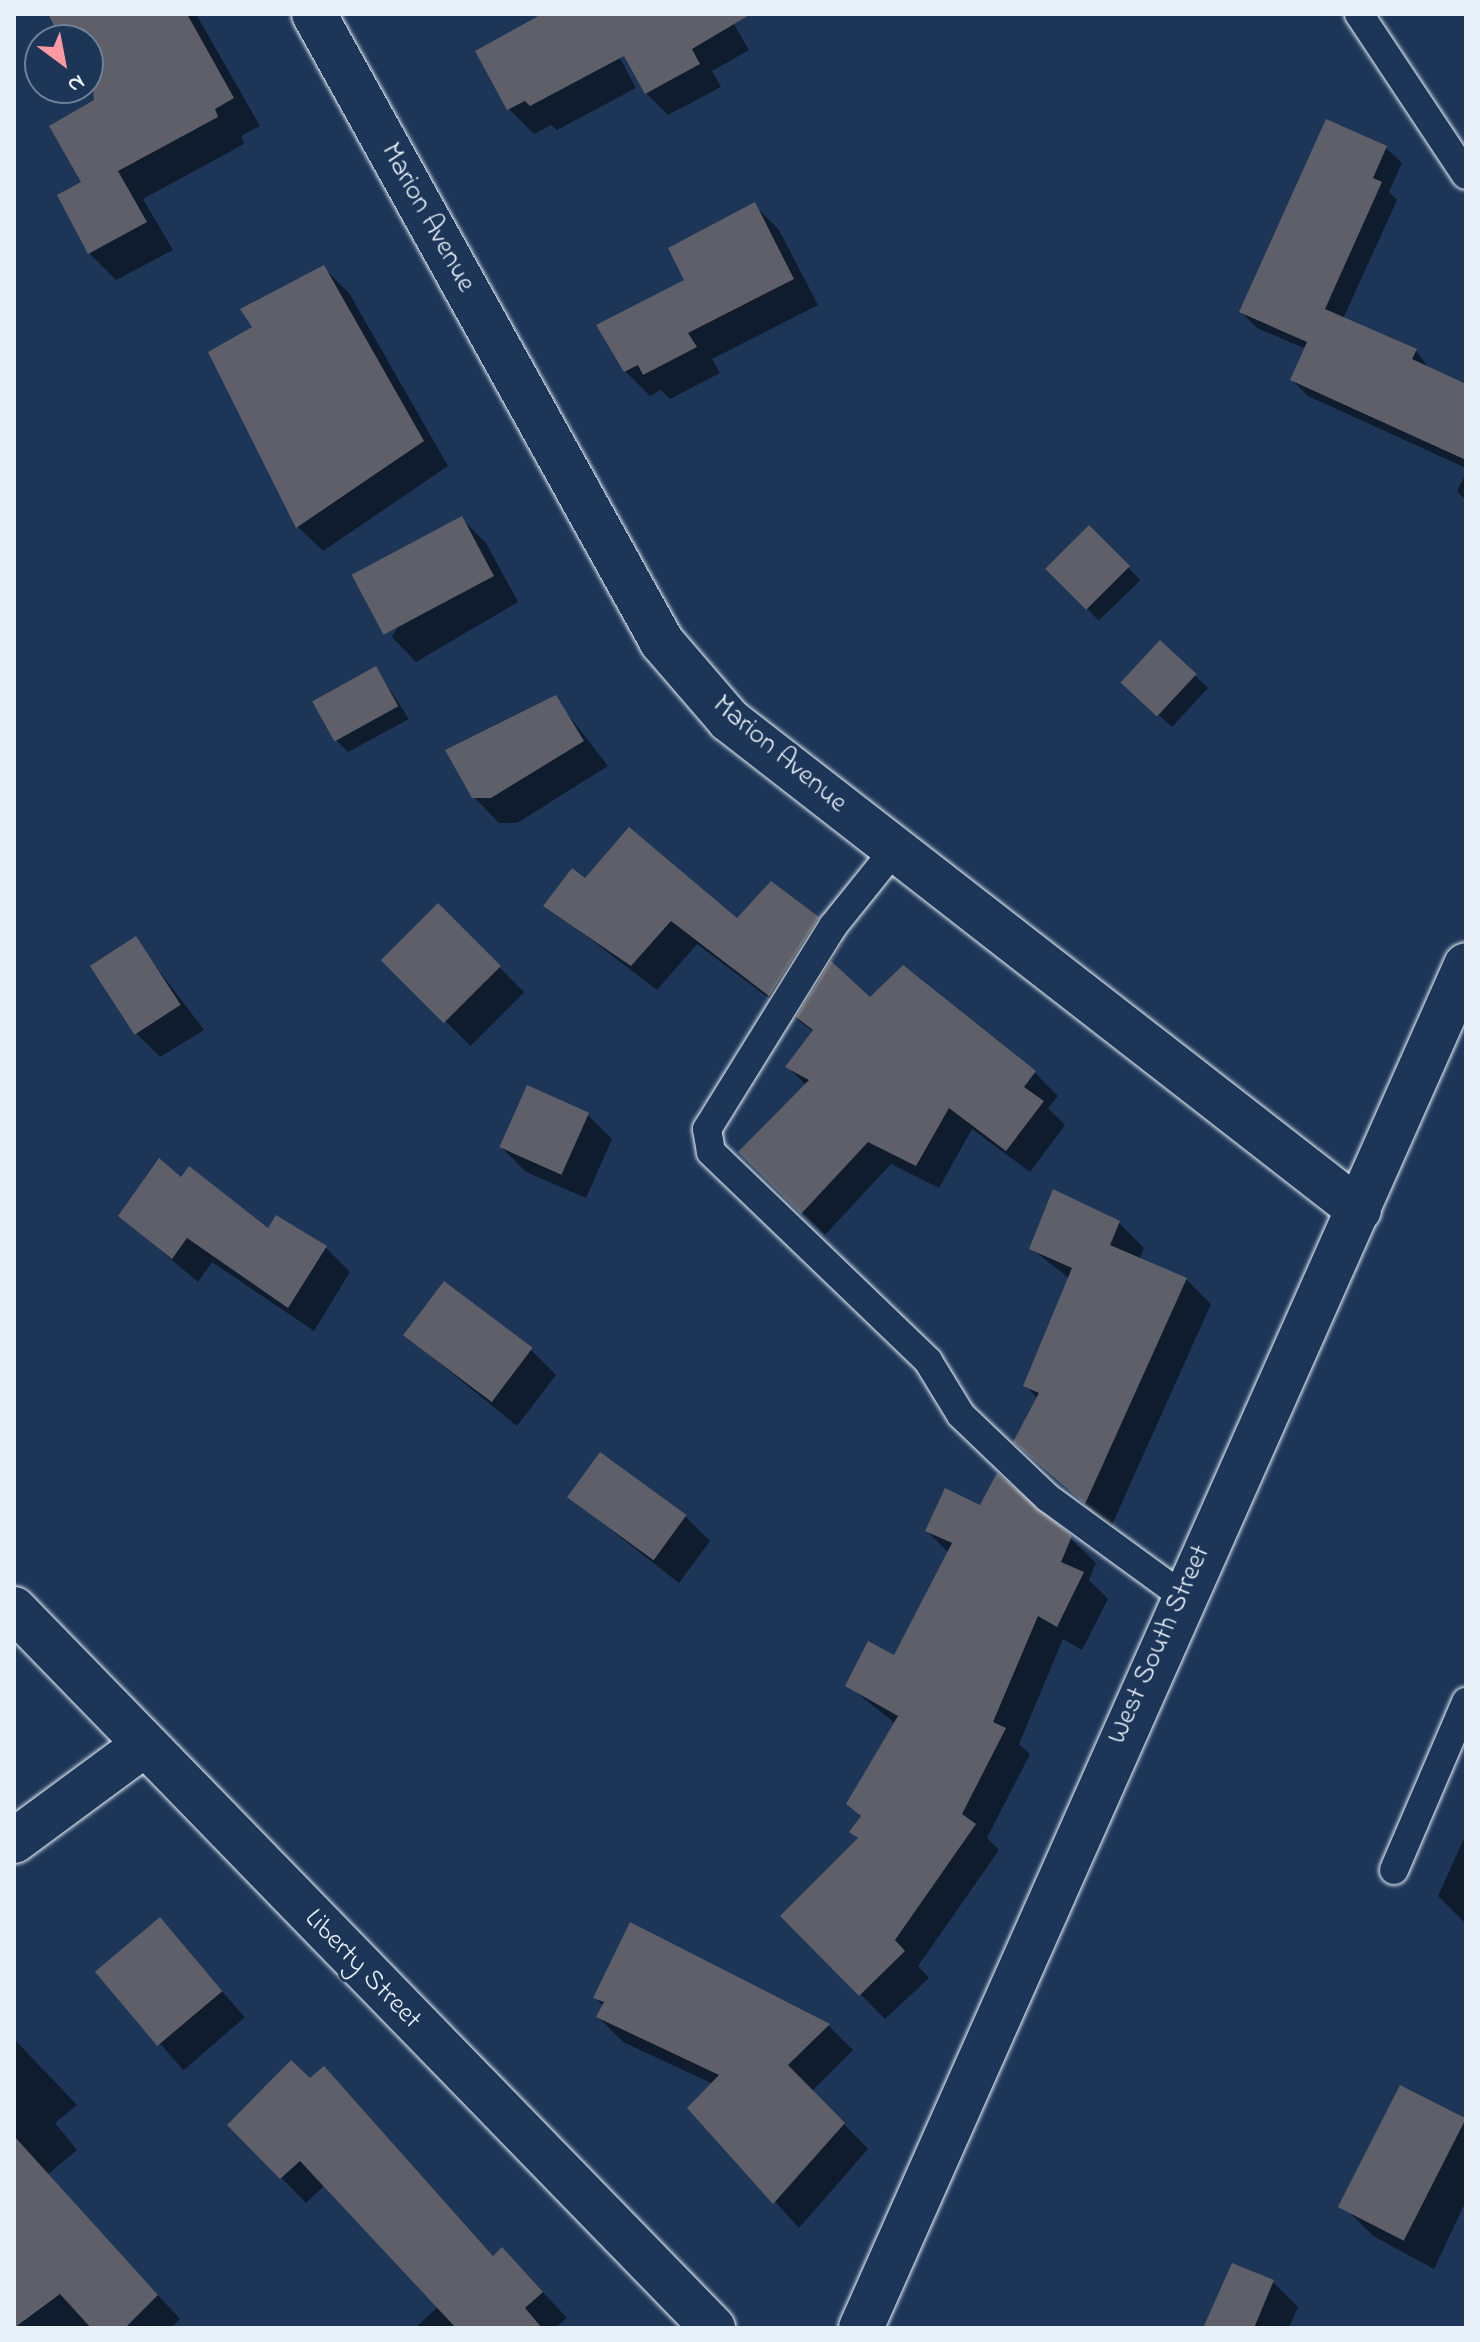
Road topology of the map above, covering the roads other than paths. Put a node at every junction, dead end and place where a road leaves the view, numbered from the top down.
1 (314, 14) edge
2 (1359, 14) edge
3 (1466, 175) edge
4 (895, 849) junction
5 (1466, 965) edge
6 (1359, 1210) junction
7 (1181, 1595) junction
8 (14, 1609) edge
9 (1466, 1702) edge
10 (143, 1746) junction
11 (14, 1841) edge
12 (1394, 1870) dead end
13 (713, 2328) edge
14 (861, 2328) edge

1 - 4 street, Marion Avenue
2 - 3 lane
4 - 6 street, Marion Avenue
4 - 7 lane
5 - 6 street, West South Street
6 - 7 street, West South Street
7 - 14 street, West South Street
8 - 10 street, Liberty Street
9 - 12 lane
10 - 11 street
10 - 13 street, Liberty Street

